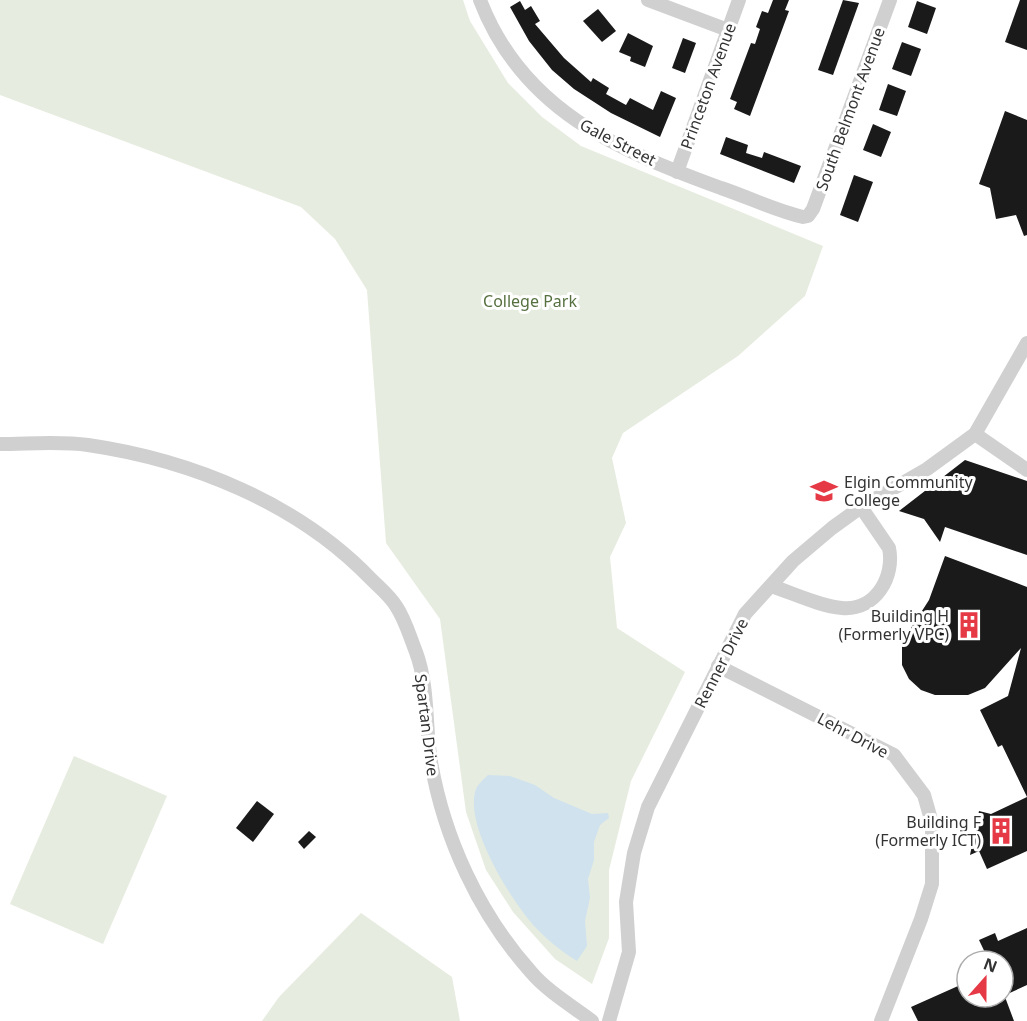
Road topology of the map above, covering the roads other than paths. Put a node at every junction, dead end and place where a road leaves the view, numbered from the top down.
1 (480, 0) edge
2 (648, 0) edge
3 (739, 0) edge
4 (890, 0) edge
5 (728, 30) junction
6 (677, 172) junction
7 (808, 216) joint
8 (1027, 343) edge
9 (975, 434) junction
10 (0, 444) edge
11 (1027, 470) edge
12 (861, 507) junction
13 (771, 586) junction
14 (718, 666) junction
15 (592, 1021) edge
16 (609, 1021) edge
17 (881, 1021) edge

1 - 6 street, Gale Street
2 - 5 street
3 - 5 street, Princeton Avenue
4 - 7 street, South Belmont Avenue
5 - 6 street, Princeton Avenue
6 - 7 street, Gale Street
8 - 9 street, Renner Drive
9 - 11 street
9 - 12 street, Renner Drive
10 - 15 street, Spartan Drive
12 - 13 street, Renner Drive
12 - 13 street
13 - 14 street, Renner Drive
14 - 16 street, Renner Drive
14 - 17 street, Lehr Drive

